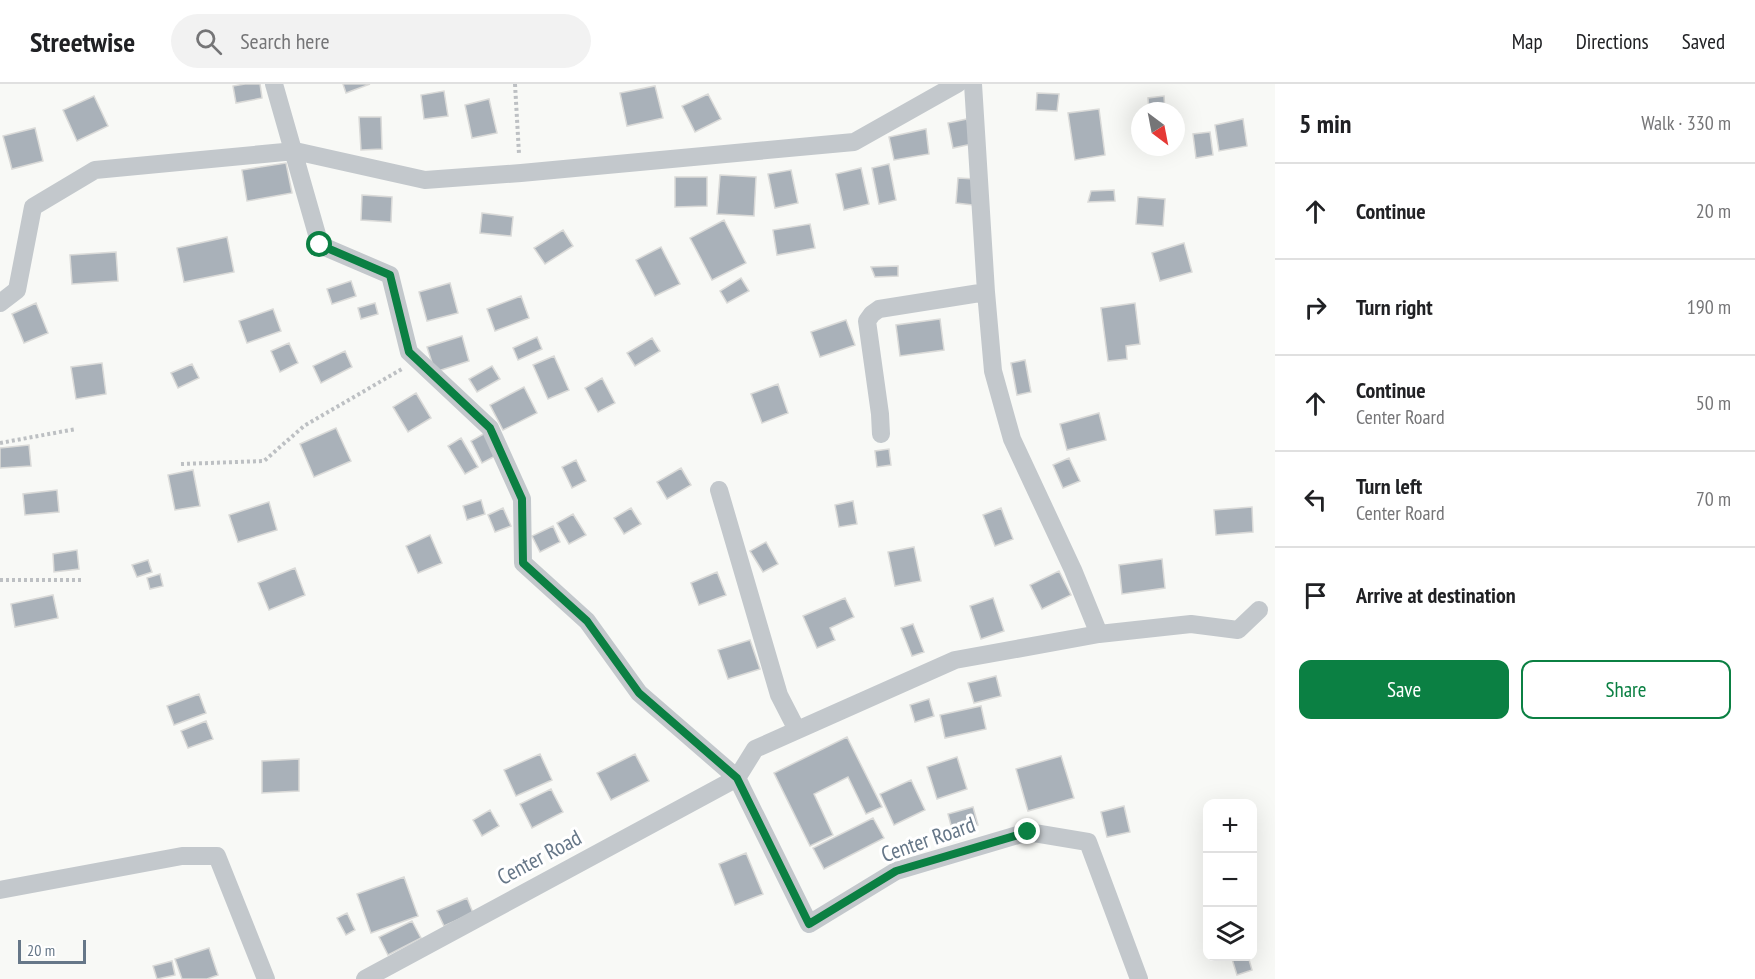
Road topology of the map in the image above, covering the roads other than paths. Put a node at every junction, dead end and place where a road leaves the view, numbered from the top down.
1 (274, 84) edge
2 (957, 84) edge
3 (973, 84) edge
4 (295, 151) junction
5 (986, 292) junction
6 (0, 303) edge
7 (881, 434) dead end
8 (719, 490) dead end
9 (1259, 610) dead end
10 (1099, 634) junction
11 (797, 730) junction
12 (737, 778) junction
13 (0, 890) edge
14 (266, 979) edge
15 (364, 979) edge
16 (1139, 979) edge

1 - 4 street
2 - 4 street
3 - 5 street
4 - 6 street
4 - 12 street
5 - 7 street
5 - 10 street
8 - 11 street
9 - 10 street
10 - 11 street
11 - 12 street
12 - 15 street, Center Road
12 - 16 street, Center Roard
13 - 14 street

